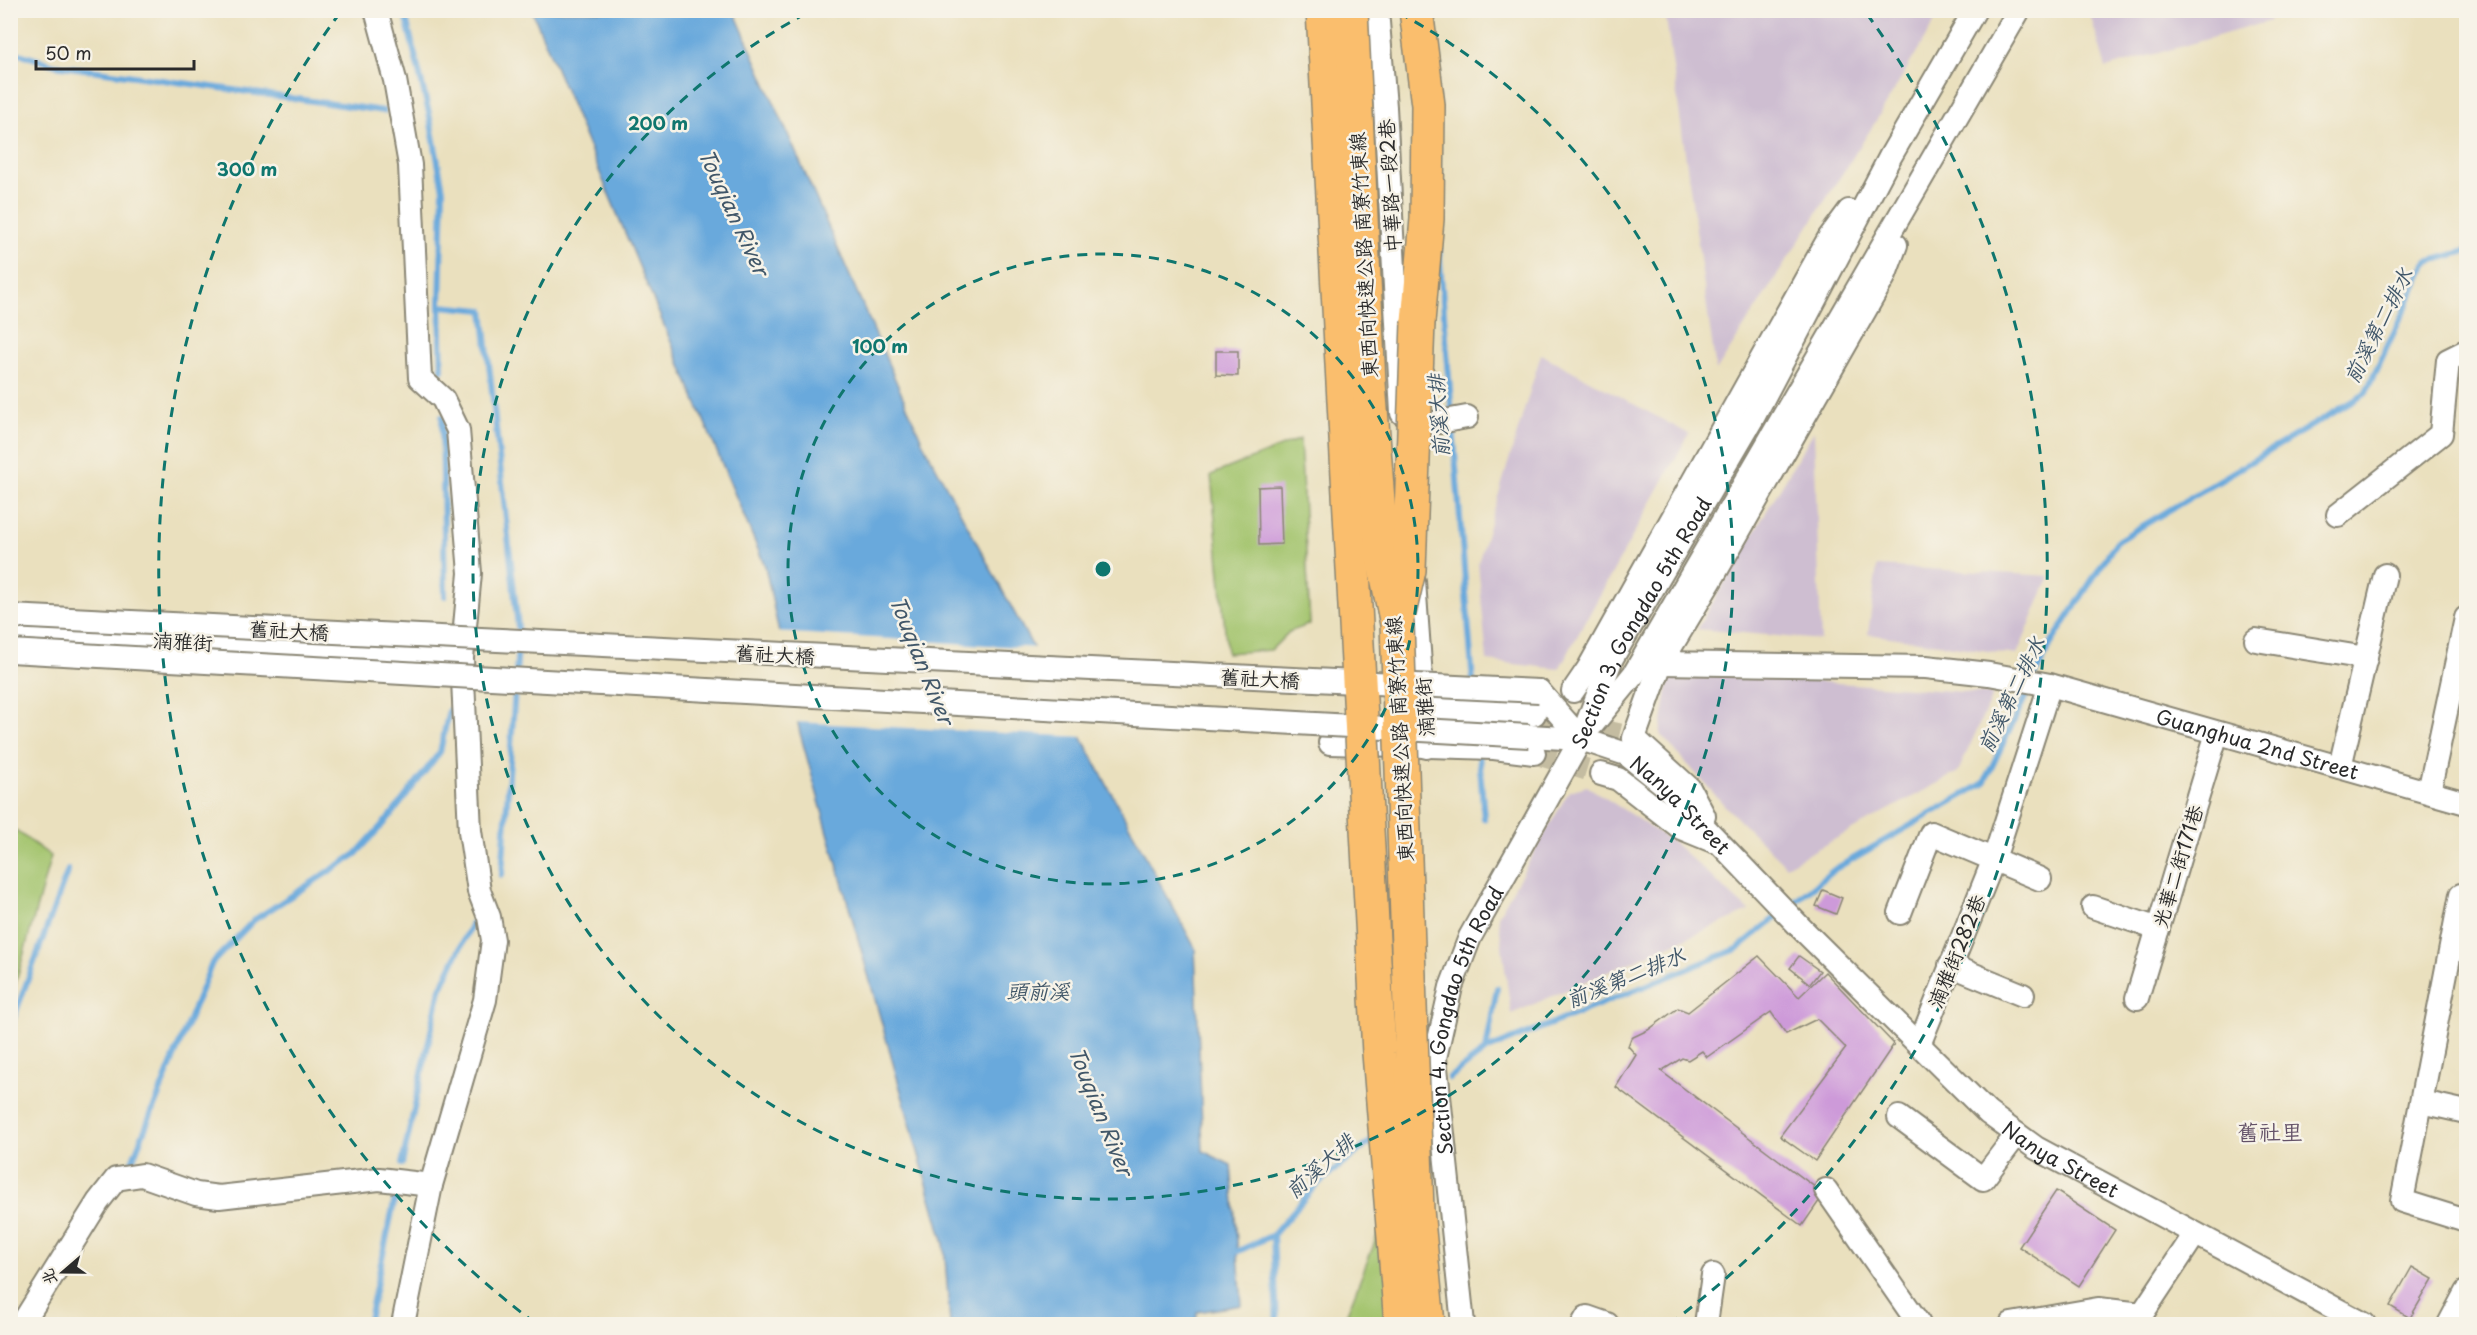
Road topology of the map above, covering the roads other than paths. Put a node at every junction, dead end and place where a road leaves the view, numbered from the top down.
1 (376, 10) edge
2 (1323, 10) edge
3 (1351, 10) edge
4 (1377, 10) edge
5 (1416, 10) edge
6 (1975, 10) edge
7 (2019, 10) edge
8 (1890, 157) junction
9 (1919, 185) junction
10 (2466, 351) edge
11 (1398, 362) junction
12 (1467, 417) dead end
13 (1423, 425) junction
14 (1408, 493) junction
15 (2338, 515) dead end
16 (2385, 575) dead end
17 (10, 616) edge
18 (2466, 618) edge
19 (1397, 624) junction
20 (10, 631) edge
21 (2256, 640) dead end
22 (10, 651) edge
23 (462, 658) junction
24 (2366, 658) junction
25 (1661, 663) junction
26 (1421, 667) joint
27 (2050, 686) junction
28 (1573, 691) dead end
29 (1423, 708) junction
30 (2217, 733) junction
31 (1532, 734) junction
32 (1581, 739) junction
33 (1330, 743) dead end
34 (1426, 747) junction
35 (2340, 767) junction
36 (1601, 774) tunnel mouth
37 (2429, 792) junction
38 (2466, 803) edge
39 (1720, 844) junction
40 (1994, 859) junction
41 (2040, 879) dead end
42 (2461, 895) dead end
43 (2093, 907) dead end
44 (1900, 913) dead end
45 (2158, 929) junction
46 (2458, 959) edge
47 (1950, 965) junction
48 (2023, 995) dead end
49 (2137, 998) dead end
50 (1919, 1045) junction
51 (2422, 1102) junction
52 (2466, 1112) edge
53 (1899, 1117) dead end
54 (2017, 1134) junction
55 (431, 1185) junction
56 (1827, 1190) dead end
57 (2466, 1221) edge
58 (2195, 1234) junction
59 (1713, 1275) dead end
60 (2466, 1292) edge
61 (2144, 1319) edge
62 (22, 1324) edge
63 (403, 1324) edge
64 (1401, 1324) edge
65 (1428, 1324) edge
66 (1463, 1324) edge
67 (1583, 1324) edge
68 (1607, 1324) edge
69 (1706, 1324) edge
70 (1918, 1324) edge
71 (2011, 1324) edge
72 (2364, 1324) edge
73 (2449, 1324) edge

1 - 23 street
2 - 64 highway, 東西向快速公路 南寮竹東線, bridge
3 - 19 highway, 東西向快速公路 南寮竹東線, bridge
4 - 11 street, 中華路一段2巷
5 - 19 highway, bridge
6 - 8 street, Section 3, Gongdao 5th Road
7 - 9 street, Section 3, Gongdao 5th Road
8 - 28 street, Section 3, Gongdao 5th Road
8 - 32 street, Section 3, Gongdao 5th Road
9 - 25 street, Section 3, Gongdao 5th Road
9 - 32 street, Section 3, Gongdao 5th Road
10 - 15 street
11 - 13 street, 中華路一段2巷
11 - 14 street, 中華路一段2巷
12 - 13 street
13 - 14 street, 中華路一段2巷
14 - 26 street, 中華路一段2巷
16 - 24 street
17 - 32 street, 舊社大橋, bridge
18 - 37 street
19 - 65 highway, 東西向快速公路 南寮竹東線, bridge
20 - 23 street, 湳雅街
21 - 24 street
22 - 31 street, 舊社大橋, bridge
23 - 55 street
24 - 35 street
25 - 27 street, Guanghua 2nd Street
25 - 39 street, Section 3, Gongdao 5th Road
26 - 29 street, 湳雅街
27 - 30 street, Guanghua 2nd Street
27 - 40 street, 湳雅街282巷
29 - 31 street
29 - 34 street, 湳雅街
30 - 35 street, Guanghua 2nd Street
30 - 45 street, 光華二街171巷
31 - 32 street, Nanya Street
31 - 34 street
32 - 39 street, Nanya Street
32 - 66 street, Section 4, Gongdao 5th Road
33 - 34 street
35 - 37 street, Guanghua 2nd Street
36 - 39 street
37 - 38 street, Guanghua 2nd Street
39 - 50 street, Nanya Street
40 - 41 street
40 - 44 street
40 - 47 street, 湳雅街282巷
42 - 46 street
43 - 45 street
45 - 49 street, 光華二街171巷
46 - 51 street
47 - 48 street
47 - 50 street, 湳雅街282巷
50 - 54 street, Nanya Street
51 - 52 street
51 - 57 street
53 - 54 street
54 - 58 street, Nanya Street
55 - 62 street
55 - 63 street
56 - 70 street
58 - 61 street
58 - 72 street, Nanya Street
59 - 69 street
60 - 73 street
61 - 71 street
67 - 68 street

